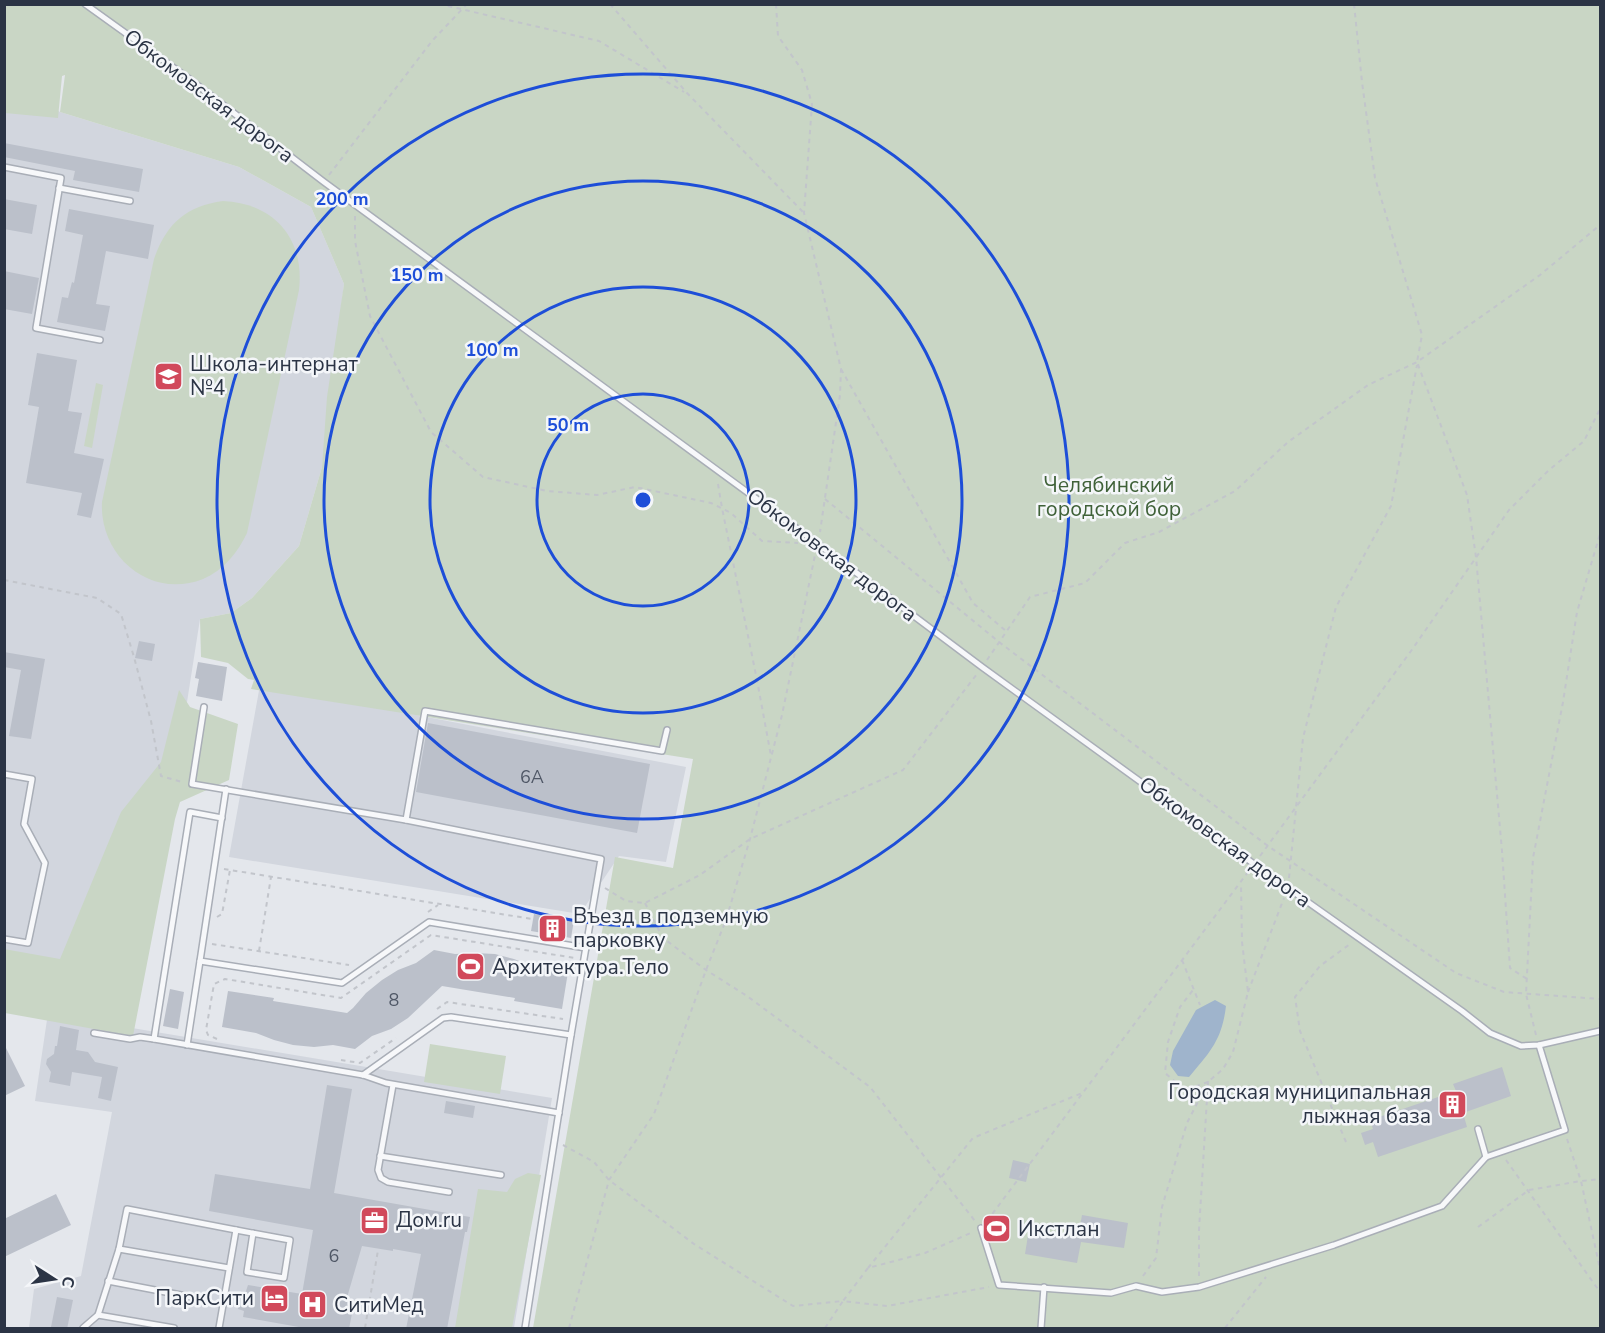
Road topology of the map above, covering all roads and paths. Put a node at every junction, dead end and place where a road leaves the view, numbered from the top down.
1 (85, 4) edge
2 (440, 4) edge
3 (467, 4) edge
4 (610, 4) edge
5 (776, 4) edge
6 (1354, 4) edge
7 (462, 9) junction
8 (687, 93) junction
9 (4, 167) edge
10 (324, 182) junction
11 (59, 189) junction
12 (130, 201) dead end
13 (356, 205) junction
14 (804, 213) junction
15 (1600, 225) edge
16 (100, 340) dead end
17 (1417, 362) junction
18 (841, 369) junction
19 (1600, 409) edge
20 (716, 469) junction
21 (825, 499) junction
22 (722, 508) junction
23 (1600, 509) edge
24 (1600, 533) edge
25 (818, 544) junction
26 (1476, 557) junction
27 (4, 580) edge
28 (1006, 632) junction
29 (999, 642) junction
30 (982, 667) junction
31 (204, 707) dead end
32 (667, 730) dead end
33 (771, 758) junction
34 (4, 774) edge
35 (192, 784) junction
36 (226, 789) junction
37 (1296, 808) junction
38 (222, 818) junction
39 (406, 820) junction
40 (750, 839) junction
41 (1268, 846) junction
42 (1291, 861) junction
43 (1254, 864) junction
44 (215, 868) junction
45 (230, 870) junction
46 (271, 877) junction
47 (597, 882) junction
48 (1240, 883) junction
49 (1288, 887) junction
50 (645, 903) junction
51 (439, 904) junction
52 (421, 917) dead end
53 (531, 919) dead end
54 (216, 926) dead end
55 (1360, 938) junction
56 (4, 939) edge
57 (203, 942) junction
58 (213, 944) junction
59 (586, 948) junction
60 (259, 951) junction
61 (584, 959) junction
62 (1182, 960) junction
63 (200, 961) junction
64 (210, 963) junction
65 (354, 963) dead end
66 (706, 970) junction
67 (1527, 979) junction
68 (1193, 990) junction
69 (1248, 992) junction
70 (1526, 994) junction
71 (1600, 999) edge
72 (1200, 1005) dead end
73 (438, 1008) dead end
74 (573, 1021) junction
75 (1600, 1031) edge
76 (94, 1033) dead end
77 (571, 1035) junction
78 (399, 1036) dead end
79 (154, 1039) junction
80 (220, 1041) dead end
81 (186, 1044) junction
82 (1539, 1045) junction
83 (337, 1059) dead end
84 (363, 1076) junction
85 (1208, 1082) junction
86 (393, 1084) junction
87 (1084, 1093) junction
88 (559, 1113) junction
89 (1478, 1129) dead end
90 (1565, 1130) junction
91 (554, 1141) junction
92 (1346, 1142) dead end
93 (1501, 1152) junction
94 (380, 1156) junction
95 (1486, 1157) junction
96 (501, 1175) dead end
97 (941, 1178) junction
98 (1600, 1179) edge
99 (609, 1180) junction
100 (1581, 1180) junction
101 (1529, 1190) junction
102 (449, 1192) dead end
103 (1478, 1227) dead end
104 (981, 1228) junction
105 (236, 1230) junction
106 (254, 1233) junction
107 (118, 1249) junction
108 (378, 1251) dead end
109 (1277, 1263) junction
110 (229, 1268) junction
111 (868, 1268) junction
112 (1600, 1269) edge
113 (108, 1281) junction
114 (999, 1285) junction
115 (1136, 1286) junction
116 (1044, 1287) junction
117 (1199, 1287) junction
118 (1600, 1292) edge
119 (202, 1299) dead end
120 (843, 1302) junction
121 (98, 1315) junction
122 (83, 1329) edge
123 (174, 1329) edge
124 (219, 1329) edge
125 (365, 1329) edge
126 (525, 1329) edge
127 (569, 1329) edge
128 (825, 1329) edge
129 (1041, 1329) edge
130 (1225, 1329) edge

1 - 10 lane, Обкомовская дорога
2 - 7 path
3 - 7 path
4 - 8 path
5 - 14 path
6 - 17 path
7 - 8 path
7 - 10 path
8 - 14 path
9 - 11 lane
10 - 13 lane, Обкомовская дорога
11 - 12 lane
11 - 16 lane
13 - 20 lane, Обкомовская дорога
13 - 22 path
14 - 18 path
15 - 17 path
17 - 26 path
17 - 28 path
17 - 37 path
18 - 21 path
18 - 28 path
19 - 26 path
20 - 22 path
20 - 25 lane, Обкомовская дорога
21 - 25 path
21 - 29 path
22 - 25 path
22 - 33 path
23 - 24 path
24 - 67 path
25 - 30 lane, Обкомовская дорога
25 - 33 path
26 - 37 path
26 - 67 path
27 - 35 path
28 - 29 path
29 - 30 path
29 - 41 path
30 - 40 path
30 - 43 lane, Обкомовская дорога
31 - 35 lane
32 - 39 lane
33 - 40 path
34 - 56 lane
35 - 36 lane
36 - 38 lane
36 - 39 lane
37 - 41 path
37 - 42 path
38 - 44 lane
38 - 79 lane
39 - 47 lane
40 - 50 path
40 - 66 path
41 - 42 path
41 - 43 path
42 - 49 path
42 - 70 path
43 - 48 path
43 - 49 lane, Обкомовская дорога
44 - 45 path
44 - 57 lane
45 - 46 path
45 - 54 path
46 - 51 path
46 - 60 path
47 - 50 path
47 - 59 lane
48 - 62 path
48 - 69 path
49 - 55 lane, Обкомовская дорога
49 - 69 path
50 - 66 path
51 - 52 path
51 - 53 path
55 - 82 lane, Обкомовская дорога
55 - 92 path
57 - 58 path
57 - 63 lane
58 - 60 path
58 - 64 path
59 - 61 lane
59 - 64 lane
60 - 65 path
61 - 74 lane
61 - 80 path
62 - 68 path
62 - 87 path
63 - 64 lane
63 - 81 lane
66 - 97 path
66 - 99 path
67 - 70 path
68 - 72 path
68 - 85 path
69 - 85 path
70 - 71 path
70 - 82 path
73 - 74 path
74 - 77 lane
75 - 82 lane, Обкомовская дорога
76 - 79 lane
77 - 84 lane
77 - 88 lane
78 - 83 path
79 - 81 lane
81 - 84 lane
82 - 90 lane
84 - 86 lane
85 - 115 path
85 - 117 path
86 - 88 lane
86 - 94 lane
87 - 97 path
87 - 104 path
88 - 91 lane
89 - 95 lane
90 - 93 lane
90 - 100 path
91 - 99 path
91 - 126 lane
93 - 95 lane
93 - 101 path
94 - 96 lane
94 - 102 lane
95 - 109 lane
97 - 104 path
97 - 111 path
98 - 100 path
99 - 120 path
99 - 127 path
100 - 101 path
100 - 112 path
101 - 103 path
101 - 118 path
104 - 111 path
104 - 114 lane
105 - 106 lane
105 - 107 lane
105 - 110 lane
106 - 106 lane
107 - 110 lane
107 - 113 lane
108 - 125 path
109 - 117 lane
109 - 130 path
110 - 124 lane
111 - 120 path
113 - 119 lane
113 - 121 lane
114 - 116 lane
114 - 120 path
115 - 116 lane
115 - 117 lane
116 - 129 lane
120 - 128 path
121 - 122 lane
121 - 123 lane

